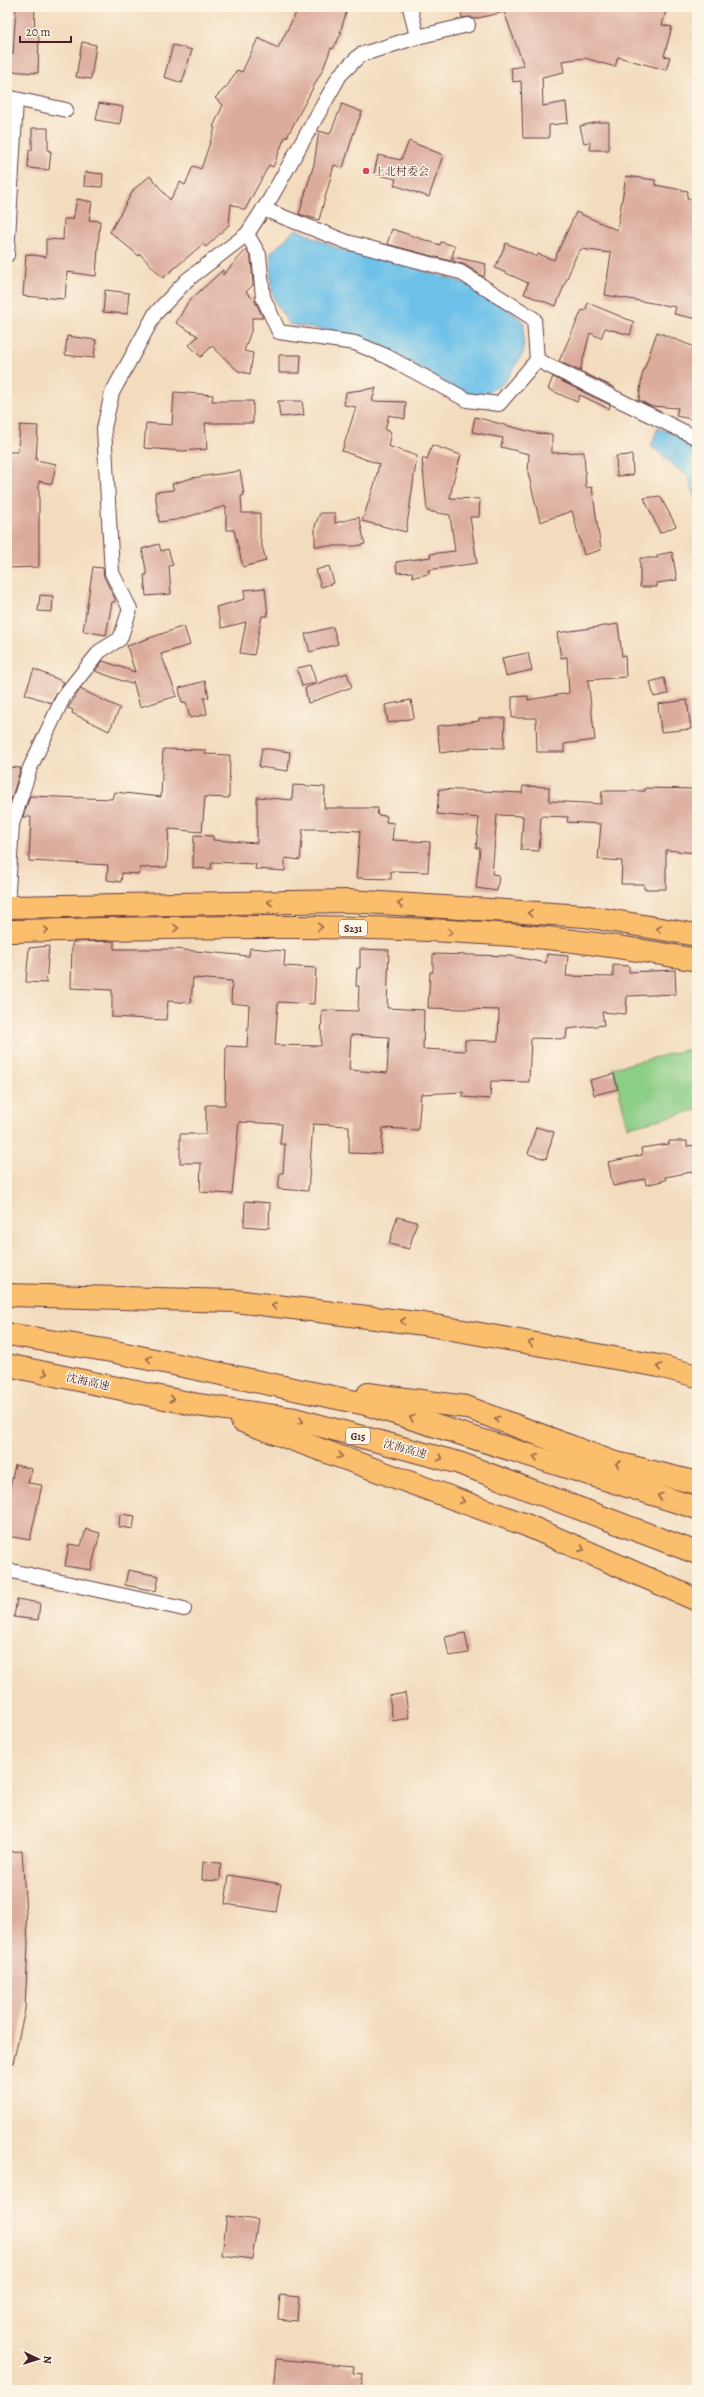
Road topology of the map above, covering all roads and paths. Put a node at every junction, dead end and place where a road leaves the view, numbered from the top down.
1 (410, 7) edge
2 (468, 25) dead end
3 (417, 36) junction
4 (11, 98) edge
5 (66, 110) dead end
6 (263, 209) junction
7 (247, 234) junction
8 (7, 254) edge
9 (537, 360) junction
10 (697, 438) edge
11 (7, 907) edge
12 (7, 931) edge
13 (697, 935) edge
14 (697, 960) edge
15 (7, 1295) edge
16 (7, 1334) edge
17 (7, 1365) edge
18 (206, 1371) junction
19 (697, 1376) edge
20 (198, 1405) junction
21 (697, 1483) edge
22 (697, 1508) edge
23 (697, 1553) edge
24 (7, 1570) edge
25 (697, 1600) edge
26 (184, 1609) dead end

1 - 3 street
2 - 3 street
3 - 6 street
4 - 5 street
4 - 8 street
6 - 7 street
6 - 9 street
7 - 9 street
7 - 11 street
9 - 10 street
13 -> 11 main road
12 -> 14 main road, S231
19 -> 15 main road
18 -> 16 main road
17 -> 20 main road, 沈海高速 / G15
21 -> 18 main road
22 -> 18 main road
20 -> 23 main road, 沈海高速 / G15
20 -> 25 main road
24 - 26 street

